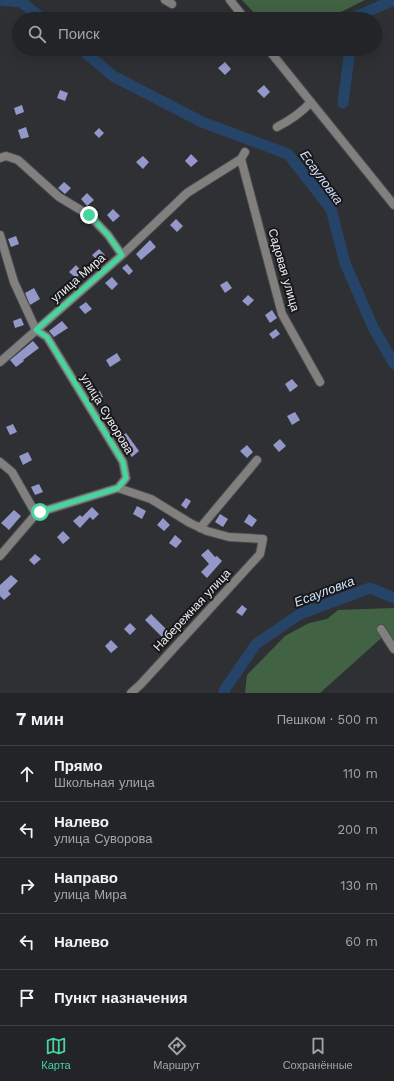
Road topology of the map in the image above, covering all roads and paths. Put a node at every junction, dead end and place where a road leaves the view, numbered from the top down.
1 (230, 0) edge
2 (239, 12) edge
3 (274, 56) edge
4 (311, 102) junction
5 (277, 127) dead end
6 (243, 156) joint
7 (0, 158) edge
8 (394, 205) edge
9 (0, 235) edge
10 (122, 255) junction
11 (36, 330) junction
12 (0, 362) edge
13 (320, 382) dead end
14 (257, 460) dead end
15 (0, 462) edge
16 (118, 488) junction
17 (36, 514) junction
18 (200, 528) junction
19 (0, 556) edge
20 (381, 629) dead end
21 (394, 649) edge
22 (130, 693) edge

1 - 2 street
3 - 4 street
4 - 5 street
4 - 8 street
6 - 10 street, улица Мира
6 - 13 street, Садовая улица
7 - 10 street
9 - 11 street, улица Суворова
10 - 11 street, улица Мира
11 - 12 street, улица Мира
11 - 16 street, улица Суворова
14 - 18 street
15 - 17 street
16 - 17 street
16 - 18 street
17 - 19 street
18 - 22 street, Набережная улица
20 - 21 street

